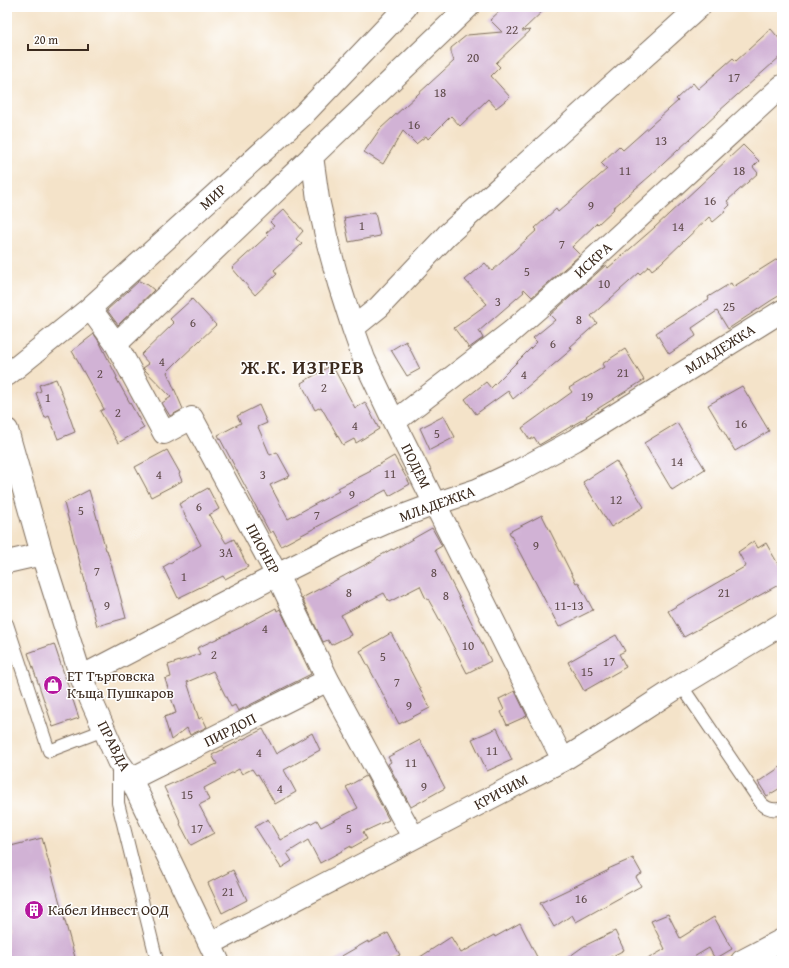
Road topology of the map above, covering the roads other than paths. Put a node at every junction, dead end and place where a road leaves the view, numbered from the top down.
1 (406, 7) edge
2 (468, 7) edge
3 (699, 7) edge
4 (782, 86) edge
5 (312, 156) junction
6 (90, 308) junction
7 (782, 311) edge
8 (353, 328) junction
9 (116, 344) junction
10 (7, 375) edge
11 (394, 422) junction
12 (7, 430) edge
13 (434, 504) junction
14 (42, 554) junction
15 (7, 562) edge
16 (277, 576) junction
17 (7, 624) edge
18 (782, 624) edge
19 (81, 677) junction
20 (328, 680) junction
21 (681, 685) junction
22 (104, 730) junction
23 (562, 760) junction
24 (118, 761) junction
25 (131, 779) junction
26 (782, 808) edge
27 (413, 837) junction
28 (782, 940) edge
29 (214, 953) edge
30 (157, 961) edge
31 (742, 961) edge

1 - 6 street, МИР
2 - 5 street
3 - 8 street
4 - 11 street, ИСКРА
5 - 8 street, ПОДЕМ
5 - 9 street
6 - 9 street, ПИОНЕР
6 - 10 street, МИР
7 - 13 street, МЛАДЕЖКА
8 - 11 street, ПОДЕМ
9 - 16 street, ПИОНЕР
11 - 13 street, ПОДЕМ
12 - 14 street, ПРАВДА
13 - 16 street, МЛАДЕЖКА
13 - 23 street, ПОДЕМ
14 - 15 street
14 - 19 street, ПРАВДА
16 - 19 street, МЛАДЕЖКА
16 - 20 street, ПИОНЕР
17 - 22 lane
18 - 21 street, КРИЧИМ
19 - 22 street, ПРАВДА
20 - 25 street, ПИРДОП
20 - 27 street, ПИОНЕР
21 - 23 street, КРИЧИМ
21 - 26 lane
22 - 24 street, ПРАВДА
23 - 27 street, КРИЧИМ
24 - 25 street, ПРАВДА
24 - 30 lane
25 - 29 street, ПРАВДА
27 - 29 street, КРИЧИМ
28 - 31 street

